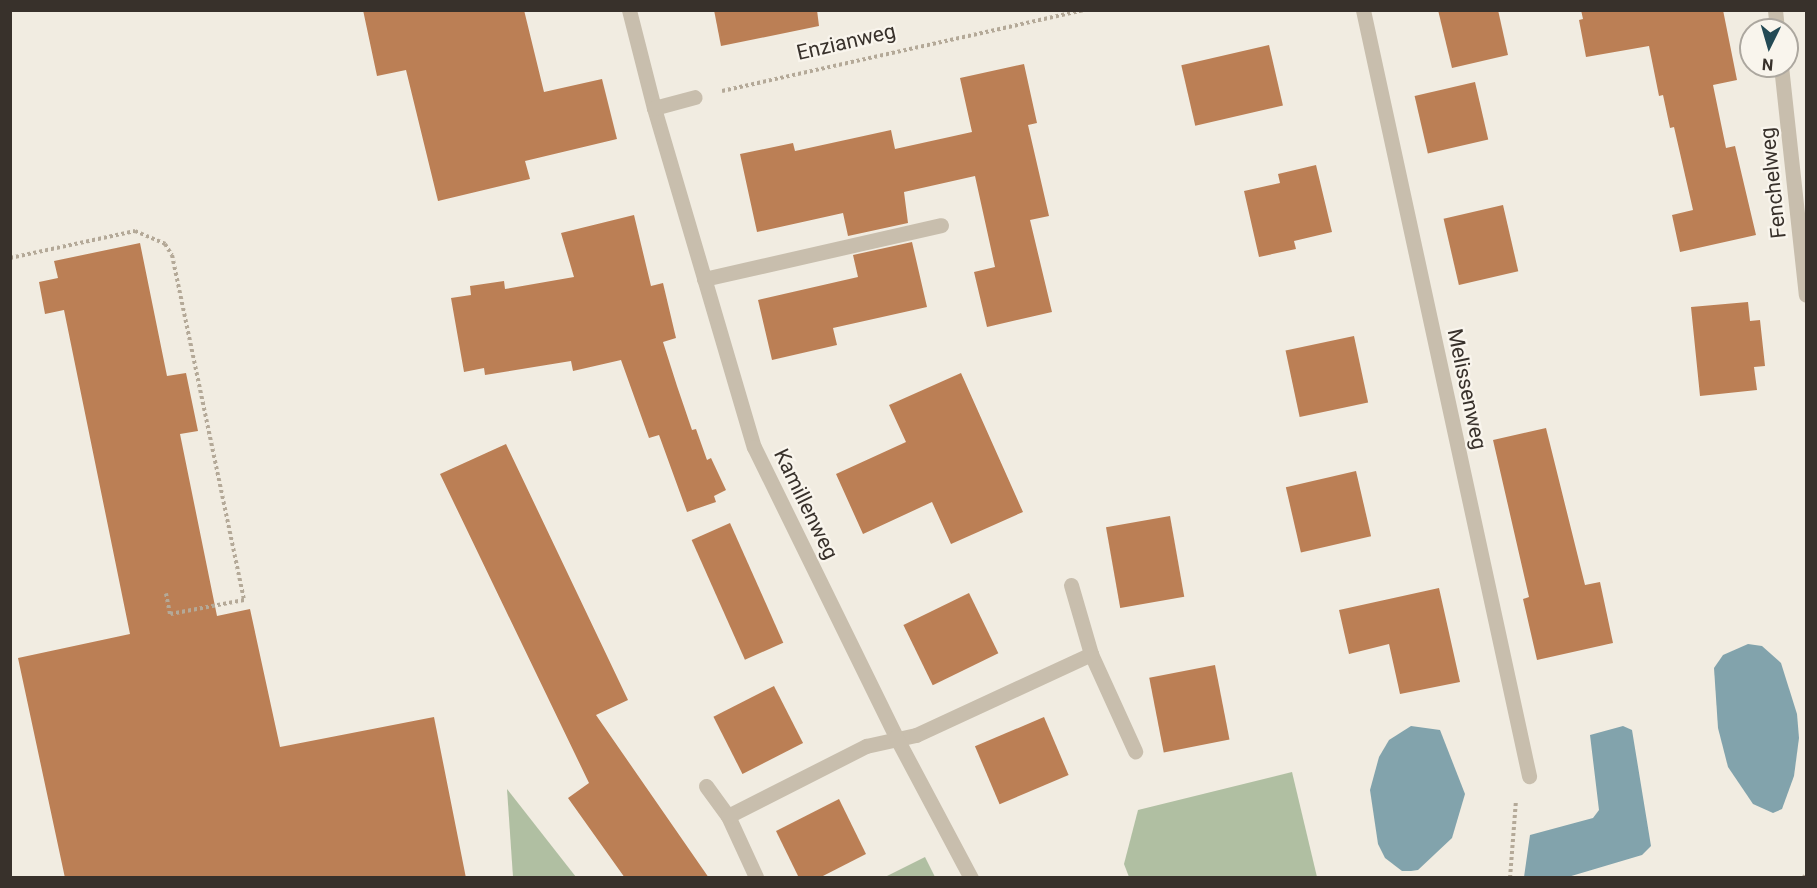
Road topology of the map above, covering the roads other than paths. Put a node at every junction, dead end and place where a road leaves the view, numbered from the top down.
1 (629, 10) edge
2 (1363, 10) edge
3 (1782, 78) edge
4 (695, 97) road end
5 (654, 108) junction
6 (941, 225) dead end
7 (704, 279) junction
8 (1806, 296) edge
9 (1071, 585) dead end
10 (1091, 654) junction
11 (896, 737) junction
12 (1135, 751) dead end
13 (1529, 776) road end
14 (706, 786) dead end
15 (728, 816) junction
16 (756, 877) edge
17 (971, 878) edge

1 - 5 street, Kamillenweg
2 - 13 street, Melissenweg
3 - 8 street, Fenchelweg
4 - 5 street
5 - 7 street, Kamillenweg
6 - 7 street
7 - 11 street, Kamillenweg
9 - 10 street
10 - 11 street
10 - 12 street
11 - 15 street
11 - 17 street, Kamillenweg
14 - 15 street
15 - 16 street

